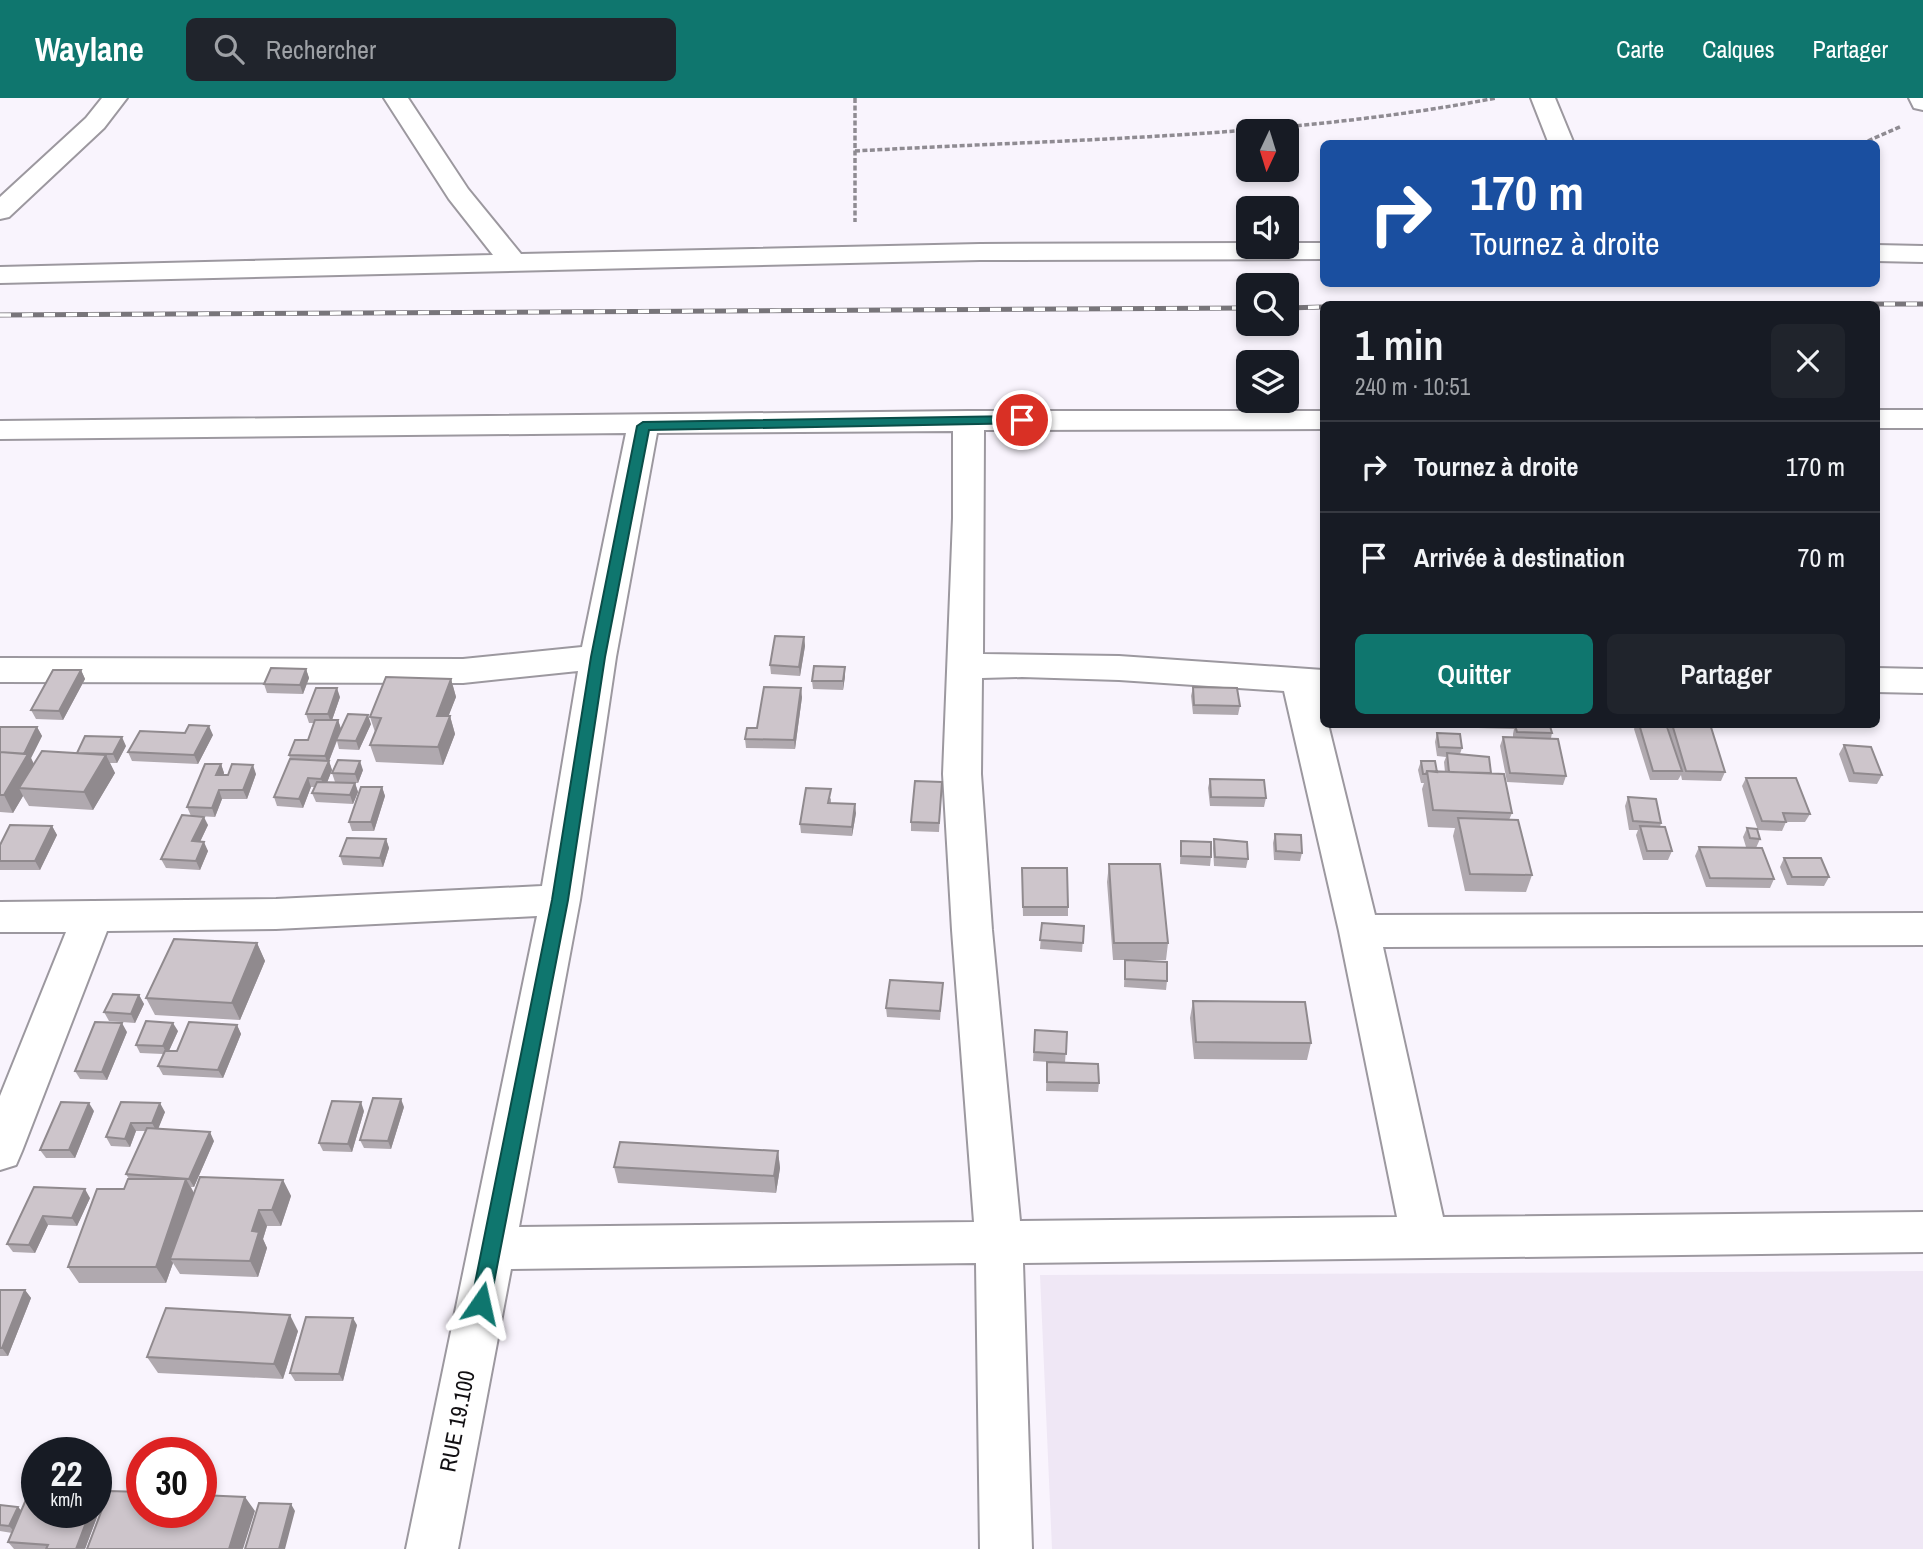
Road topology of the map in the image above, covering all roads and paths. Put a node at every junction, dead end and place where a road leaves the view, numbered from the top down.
1 (115, 98) edge
2 (396, 98) edge
3 (855, 98) edge
4 (1496, 98) edge
5 (1543, 98) edge
6 (1919, 108) edge
7 (1560, 140) edge
8 (1867, 140) edge
9 (855, 151) junction
10 (0, 211) edge
11 (1320, 251) edge
12 (1880, 253) edge
13 (855, 254) junction
14 (1923, 254) edge
15 (514, 264) junction
16 (0, 275) edge
17 (1880, 419) edge
18 (1923, 419) edge
19 (968, 420) junction
20 (1320, 420) edge
21 (643, 426) junction
22 (0, 430) edge
23 (598, 657) junction
24 (963, 667) junction
25 (0, 670) edge
26 (1880, 680) edge
27 (1923, 681) edge
28 (1311, 682) edge
29 (560, 900) junction
30 (93, 916) junction
31 (0, 917) edge
32 (1923, 929) edge
33 (1359, 931) junction
34 (0, 1151) edge
35 (1923, 1232) edge
36 (1424, 1236) junction
37 (999, 1242) junction
38 (491, 1248) junction
39 (432, 1549) edge
40 (1006, 1549) edge

1 - 10 street
2 - 15 street
3 - 9 path
4 - 9 path
5 - 7 street
6 - 8 path
9 - 13 path
11 - 13 street
12 - 14 street
13 - 15 street
15 - 16 street
17 - 18 street
19 - 20 street
19 - 21 street
19 - 24 street
21 - 22 street
21 - 23 street, RUE 19.100
23 - 25 street
23 - 29 street, RUE 19.100
24 - 28 street
24 - 37 street
26 - 27 street
28 - 33 street
29 - 30 street
29 - 38 street, RUE 19.100
30 - 31 street
30 - 34 street
32 - 33 street
33 - 36 street
35 - 36 street
36 - 37 street
37 - 38 street
37 - 40 street
38 - 39 street, RUE 19.100

